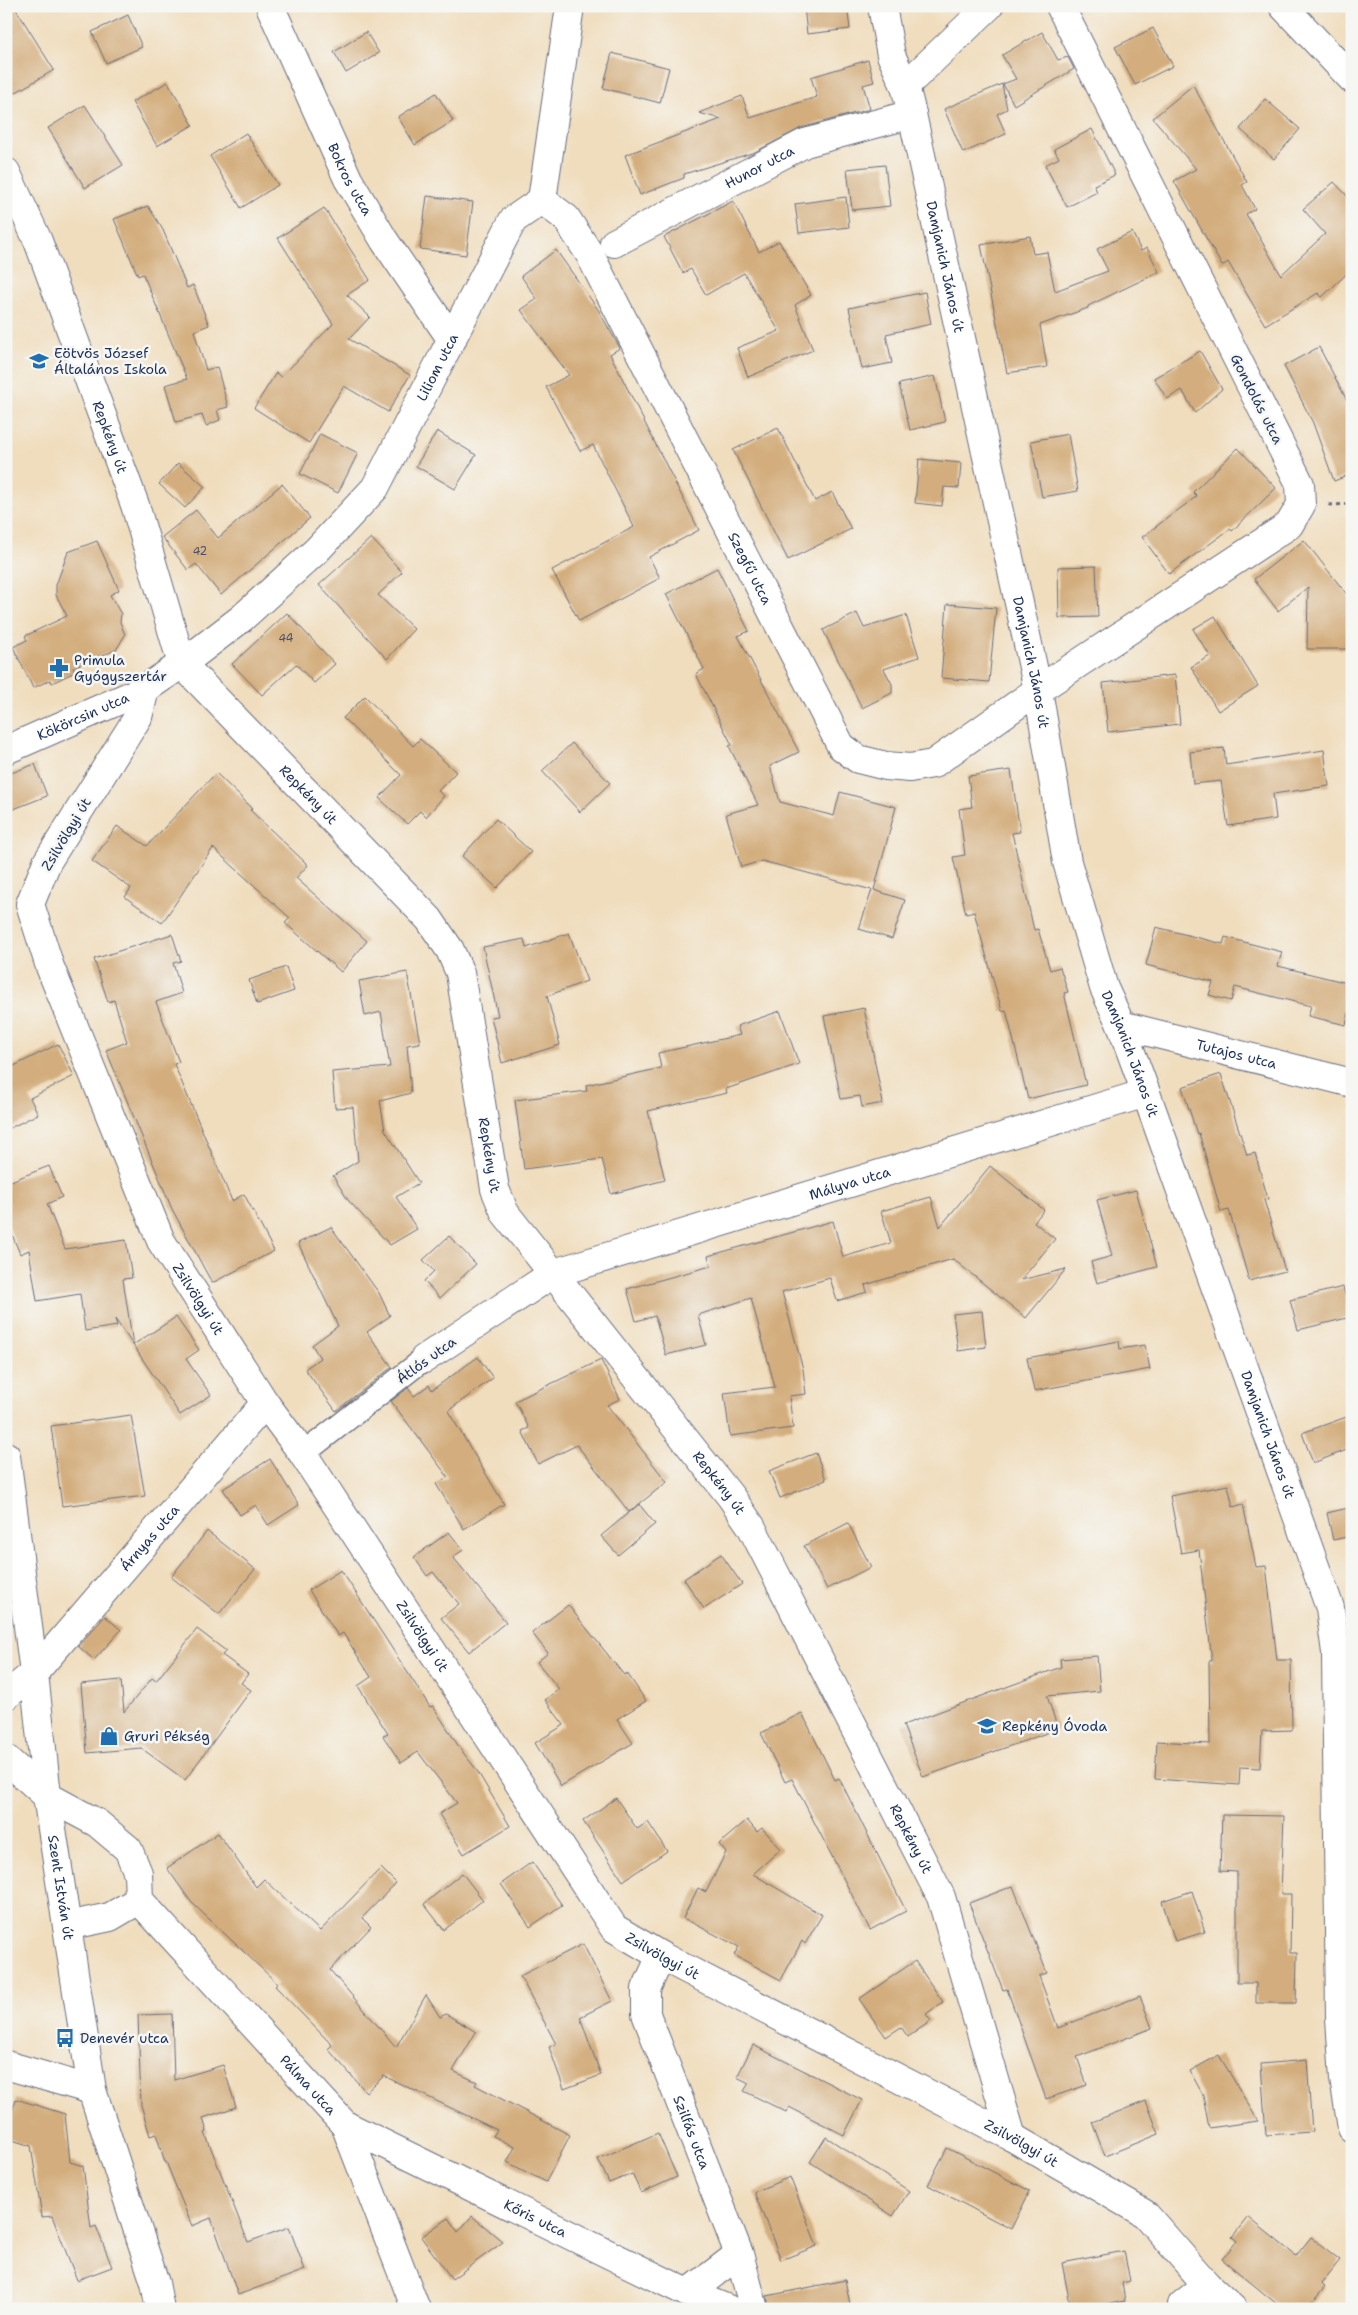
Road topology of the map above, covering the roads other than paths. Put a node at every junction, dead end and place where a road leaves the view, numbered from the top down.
1 (270, 6) edge
2 (570, 6) edge
3 (882, 6) edge
4 (989, 6) edge
5 (1060, 6) edge
6 (1283, 6) edge
7 (1352, 79) edge
8 (905, 86) junction
9 (912, 114) junction
10 (6, 172) edge
11 (542, 200) junction
12 (614, 242) dead end
13 (452, 340) junction
14 (182, 664) junction
15 (145, 689) junction
16 (1038, 690) junction
17 (6, 750) edge
18 (1121, 1025) junction
19 (1352, 1083) edge
20 (1146, 1093) junction
21 (554, 1273) junction
22 (424, 1359) joint
23 (265, 1403) junction
24 (303, 1454) junction
25 (6, 1456) edge
26 (34, 1673) junction
27 (6, 1696) edge
28 (6, 1759) edge
29 (1345, 1774) edge
30 (48, 1796) junction
31 (139, 1900) junction
32 (67, 1926) junction
33 (661, 1956) junction
34 (6, 2065) edge
35 (92, 2090) junction
36 (344, 2126) junction
37 (1352, 2128) edge
38 (1012, 2137) junction
39 (739, 2254) junction
40 (1207, 2285) junction
41 (688, 2293) junction
42 (160, 2309) edge
43 (416, 2309) edge
44 (728, 2309) edge
45 (754, 2309) edge
46 (1182, 2309) edge
47 (1233, 2309) edge

1 - 13 street, Bokros utca
2 - 11 street
3 - 8 street, Damjanich János út
4 - 8 street
5 - 16 street, Gondolás utca
6 - 7 street
8 - 9 street, Damjanich János út
9 - 12 street, Hunor utca
9 - 16 street, Damjanich János út
10 - 14 street, Repkény út
11 - 13 street, Liliom utca
11 - 16 street, Szegfű utca
13 - 14 street, Liliom utca
14 - 15 street, Kökörcsin utca
14 - 21 street, Repkény út
15 - 17 street, Kökörcsin utca
15 - 23 street, Zsilvölgyi út
16 - 18 street, Damjanich János út
18 - 19 street, Tutajos utca
18 - 20 street, Damjanich János út
20 - 21 street, Mályva utca
20 - 29 street, Damjanich János út
21 - 22 street, Átlós utca
21 - 38 street, Repkény út
22 - 24 street, Átlós utca
23 - 24 street, Zsilvölgyi út
23 - 26 street, Árnyas utca
24 - 33 street, Zsilvölgyi út
25 - 26 street, Szent István út
26 - 27 street, Árnyas utca
26 - 30 street, Szent István út
28 - 30 street
29 - 37 street, Damjanich János út
30 - 31 street
30 - 32 street, Szent István út
31 - 32 street
31 - 36 street, Pálma utca
32 - 35 street, Szent István út
33 - 38 street, Zsilvölgyi út
33 - 39 street, Szilfás utca
34 - 35 street
35 - 42 street, Szent István út
36 - 41 street, Kőris utca
36 - 43 street, Pálma utca
38 - 40 street, Zsilvölgyi út
39 - 41 street
39 - 45 street, Szilfás utca
40 - 46 street
40 - 47 street, Zsilvölgyi út
41 - 44 street, Kőris utca

